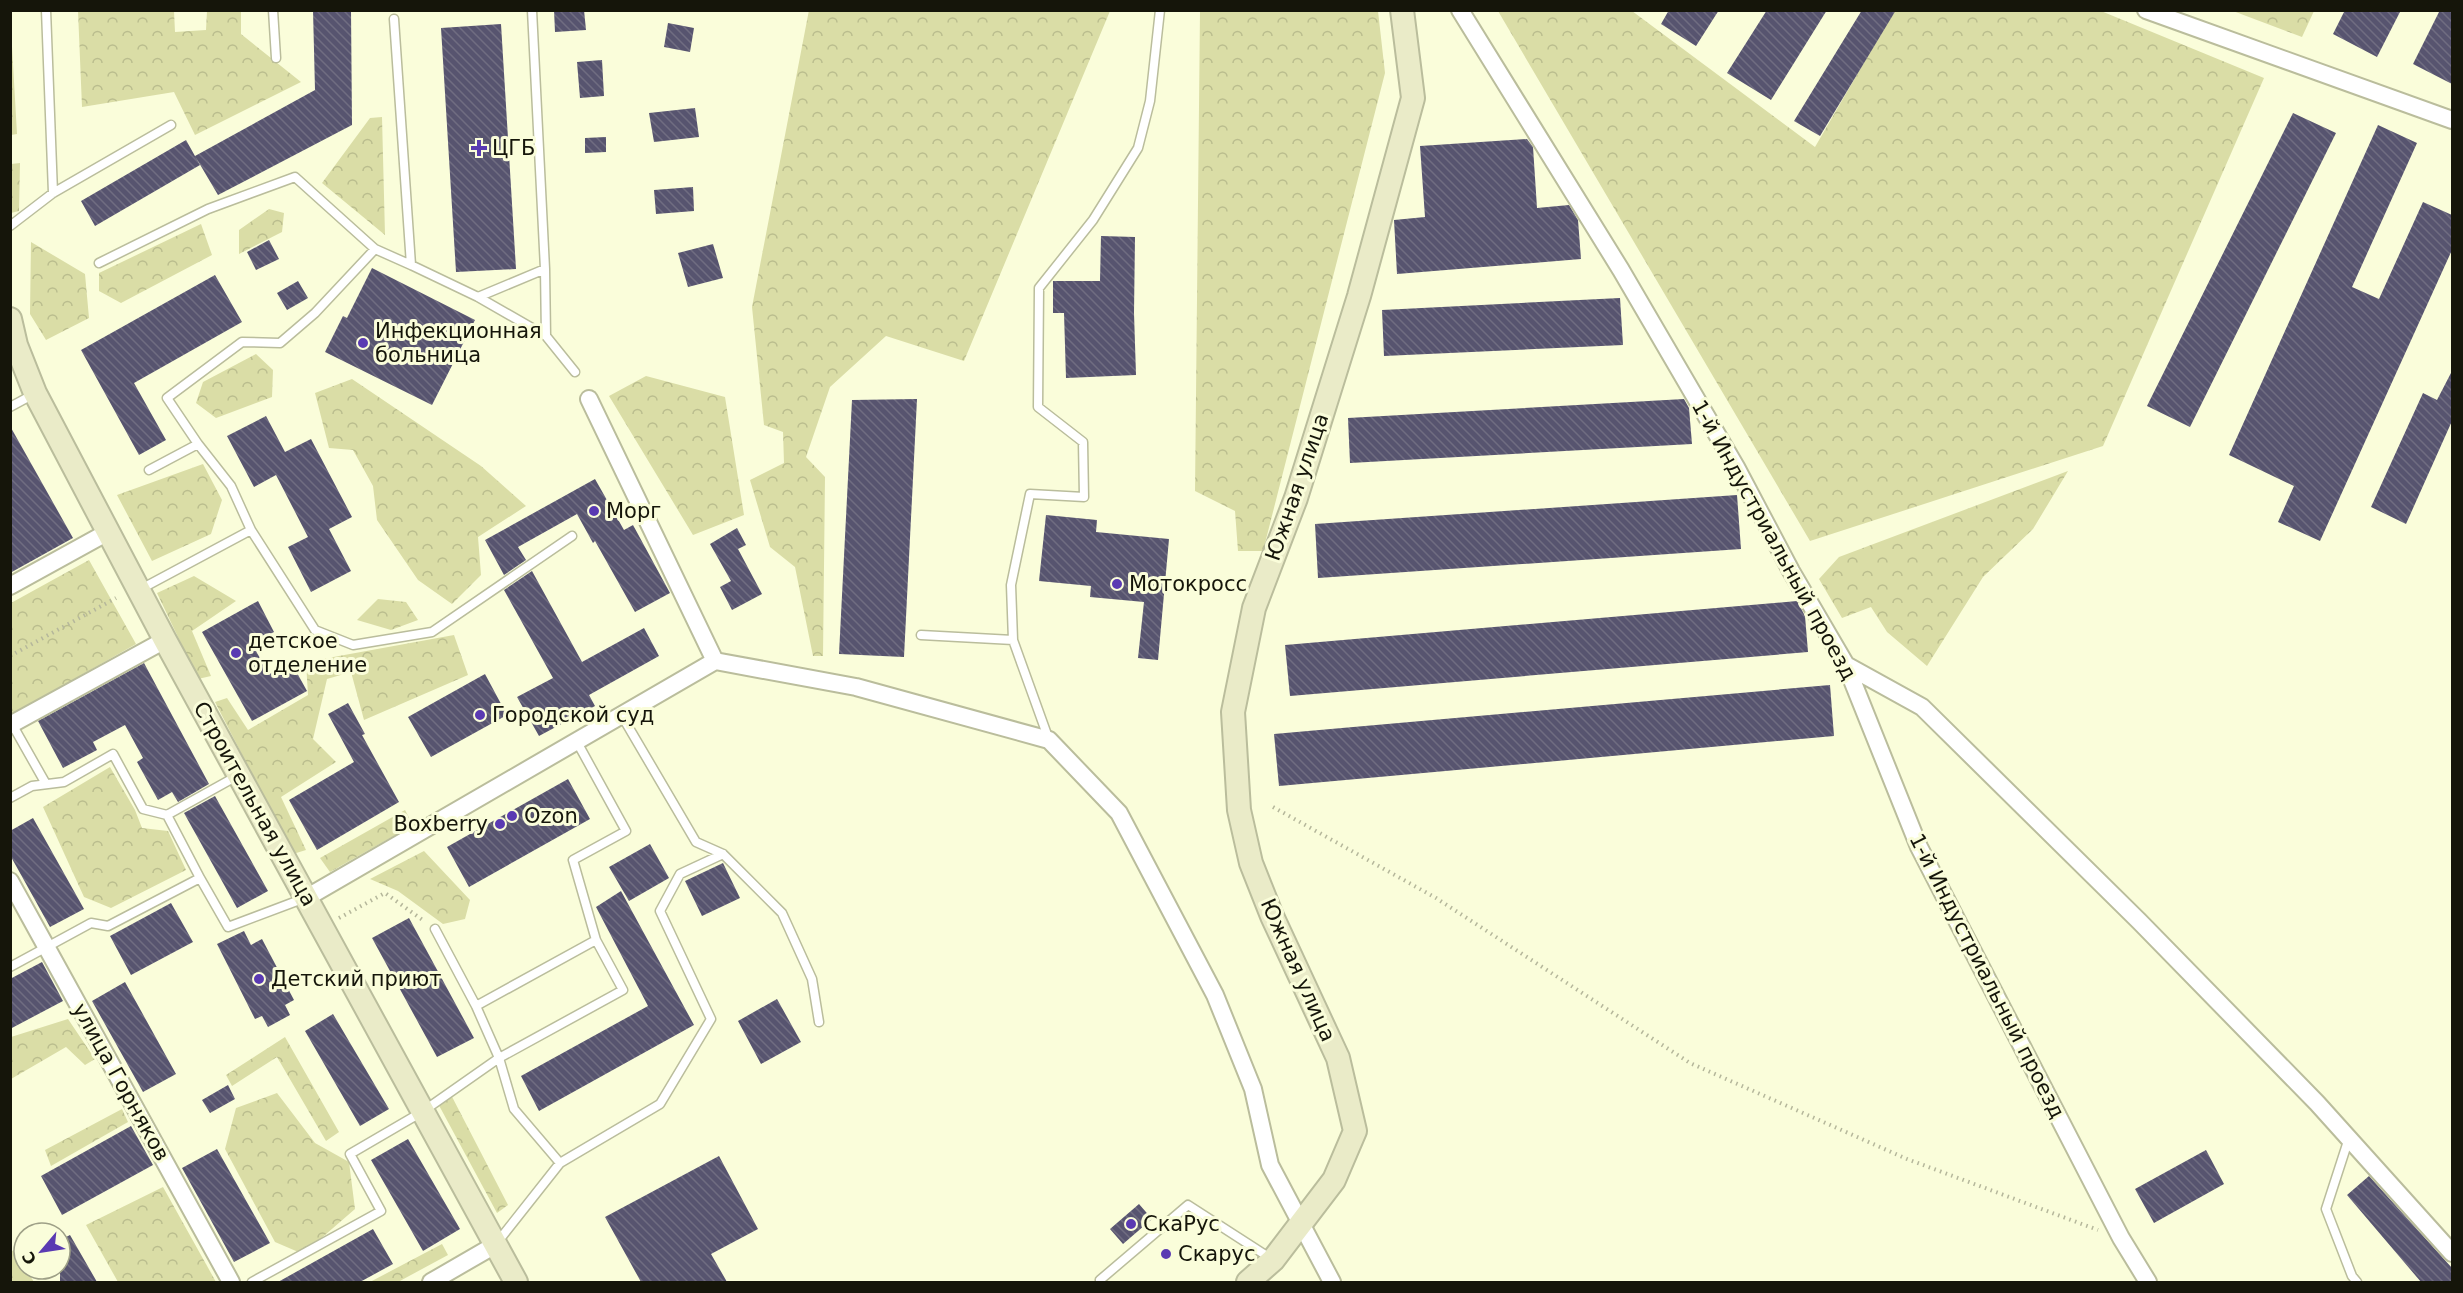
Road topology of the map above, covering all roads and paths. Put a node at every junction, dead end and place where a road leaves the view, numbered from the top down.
1 (46, 10) edge
2 (273, 10) edge
3 (532, 10) edge
4 (1160, 10) edge
5 (1402, 10) edge
6 (1460, 10) edge
7 (2146, 10) edge
8 (394, 19) dead end
9 (276, 58) dead end
10 (2452, 120) edge
11 (171, 125) dead end
12 (53, 193) junction
13 (10, 226) edge
14 (375, 249) junction
15 (99, 263) dead end
16 (411, 265) junction
17 (545, 269) junction
18 (478, 297) junction
19 (10, 319) edge
20 (546, 336) junction
21 (575, 372) dead end
22 (35, 393) junction
23 (589, 399) dead end
24 (10, 407) edge
25 (198, 444) junction
26 (149, 470) dead end
27 (251, 530) junction
28 (108, 532) junction
29 (572, 536) dead end
30 (10, 586) edge
31 (139, 590) junction
32 (116, 598) dead end
33 (921, 635) dead end
34 (165, 639) junction
35 (1014, 640) junction
36 (10, 656) edge
37 (715, 661) junction
38 (1846, 665) junction
39 (622, 716) junction
40 (11, 725) edge
41 (1049, 740) junction
42 (578, 742) junction
43 (239, 775) junction
44 (46, 784) junction
45 (10, 798) edge
46 (1273, 807) dead end
47 (167, 815) junction
48 (723, 854) junction
49 (200, 878) junction
50 (10, 881) edge
51 (306, 898) junction
52 (322, 927) junction
53 (435, 929) joint
54 (596, 940) junction
55 (47, 947) junction
56 (10, 967) edge
57 (476, 1006) junction
58 (819, 1022) dead end
59 (499, 1058) junction
60 (422, 1112) junction
61 (2349, 1138) junction
62 (560, 1163) junction
63 (1301, 1222) junction
64 (2121, 1238) junction
65 (495, 1245) junction
66 (2452, 1253) edge
67 (1273, 1260) junction
68 (231, 1282) edge
69 (252, 1282) edge
70 (431, 1282) edge
71 (516, 1282) edge
72 (1101, 1282) edge
73 (1248, 1282) edge
74 (1332, 1282) edge
75 (2148, 1282) edge
76 (2358, 1282) edge

1 - 12 lane
2 - 9 lane
3 - 17 lane
4 - 35 lane
5 - 63 street, Южная улица
6 - 38 street, 1-й Индустриальный проезд
7 - 10 street
8 - 16 lane
11 - 12 lane
12 - 13 lane
14 - 15 lane
14 - 16 lane
14 - 25 lane
16 - 18 lane
17 - 18 lane
17 - 20 lane
18 - 20 lane
19 - 22 street, Строительная улица
20 - 21 lane
22 - 24 lane
22 - 28 street, Строительная улица
23 - 37 street
25 - 26 lane
25 - 27 lane
27 - 29 lane
27 - 31 lane
28 - 30 street
28 - 31 street, Строительная улица
31 - 34 street, Строительная улица
32 - 36 path
33 - 35 lane
34 - 40 street
34 - 43 street, Строительная улица
35 - 41 lane
37 - 39 street
37 - 41 street
38 - 61 street
38 - 64 street, 1-й Индустриальный проезд
39 - 42 street
39 - 48 lane
40 - 44 lane
41 - 63 street
42 - 51 street
42 - 54 lane
43 - 47 lane
43 - 51 street, Строительная улица
44 - 45 lane
44 - 47 lane
46 - 64 path
47 - 49 lane
48 - 58 lane
48 - 62 lane
49 - 51 lane
49 - 55 lane
50 - 55 street, улица Горняков
51 - 52 street, Строительная улица
52 - 53 path
52 - 60 street, Строительная улица
53 - 57 lane
54 - 57 lane
54 - 59 lane
55 - 56 lane
55 - 68 street, улица Горняков
57 - 59 lane
59 - 60 lane
59 - 62 lane
60 - 65 street, Строительная улица
60 - 69 lane
61 - 66 street
61 - 76 lane
62 - 65 lane
63 - 67 street, Южная улица
63 - 74 street
64 - 75 street, 1-й Индустриальный проезд
65 - 70 street
65 - 71 street, Строительная улица
67 - 72 lane
67 - 73 street, Южная улица

